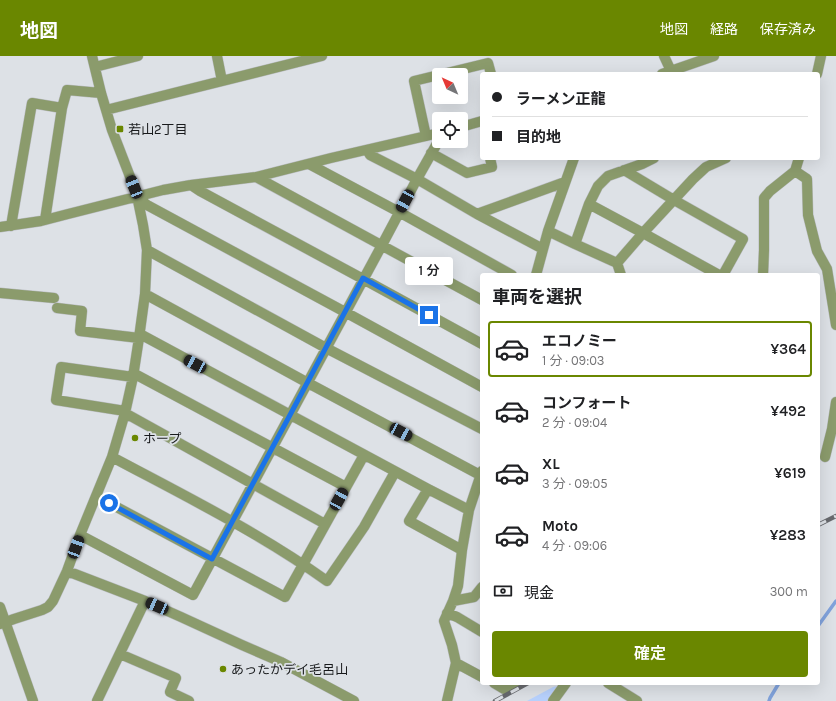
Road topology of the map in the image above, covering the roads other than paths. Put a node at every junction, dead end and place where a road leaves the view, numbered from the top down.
1 (92, 56) edge
2 (138, 56) edge
3 (217, 56) edge
4 (322, 56) edge
5 (664, 56) edge
6 (821, 56) edge
7 (707, 57) edge
8 (95, 67) junction
9 (490, 72) edge
10 (666, 72) edge
11 (669, 72) edge
12 (817, 72) edge
13 (222, 81) junction
14 (101, 93) junction
15 (62, 108) junction
16 (106, 110) junction
17 (480, 122) edge
18 (468, 125) edge
19 (432, 135) edge
20 (426, 136) junction
21 (434, 148) edge
22 (367, 150) junction
23 (431, 153) junction
24 (490, 160) edge
25 (573, 160) edge
26 (650, 160) edge
27 (721, 160) edge
28 (798, 160) edge
29 (309, 164) junction
30 (624, 170) junction
31 (795, 171) junction
32 (256, 177) junction
33 (417, 179) junction
34 (565, 182) junction
35 (191, 186) junction
36 (137, 196) junction
37 (674, 200) junction
38 (589, 204) junction
39 (399, 212) junction
40 (477, 214) junction
41 (45, 220) junction
42 (11, 226) junction
43 (0, 227) edge
44 (548, 231) junction
45 (643, 233) junction
46 (575, 244) junction
47 (382, 245) junction
48 (543, 249) junction
49 (147, 250) junction
50 (617, 263) junction
51 (508, 273) edge
52 (537, 273) edge
53 (620, 273) edge
54 (715, 273) edge
55 (724, 273) edge
56 (763, 273) edge
57 (363, 278) junction
58 (0, 293) edge
59 (145, 294) junction
60 (480, 299) edge
61 (345, 312) junction
62 (836, 325) edge
63 (140, 336) junction
64 (480, 343) edge
65 (326, 348) junction
66 (133, 375) junction
67 (308, 383) junction
68 (480, 386) edge
69 (836, 402) edge
70 (125, 412) junction
71 (290, 415) junction
72 (480, 427) edge
73 (273, 448) junction
74 (364, 455) junction
75 (112, 457) junction
76 (825, 457) dead end
77 (395, 472) junction
78 (480, 472) edge
79 (480, 476) edge
80 (253, 485) junction
81 (346, 487) junction
82 (428, 489) junction
83 (96, 496) junction
84 (469, 510) junction
85 (232, 522) junction
86 (325, 524) junction
87 (80, 535) junction
88 (462, 550) junction
89 (212, 559) junction
90 (303, 564) junction
91 (67, 571) junction
92 (480, 590) edge
93 (145, 601) junction
94 (453, 601) junction
95 (0, 607) edge
96 (447, 613) junction
97 (3, 623) edge
98 (480, 631) edge
99 (120, 654) junction
100 (456, 662) junction
101 (480, 676) edge
102 (497, 685) edge
103 (511, 685) edge
104 (564, 685) edge
105 (611, 685) edge
106 (34, 701) edge
107 (97, 701) edge
108 (189, 701) edge
109 (354, 701) edge
110 (447, 701) edge
111 (552, 701) edge
112 (637, 701) edge

1 - 8 street
2 - 8 street
3 - 13 street
4 - 13 street
5 - 10 street
6 - 12 street
7 - 11 street
8 - 14 street
9 - 20 street
13 - 16 street
14 - 15 street
14 - 16 street
15 - 41 street
15 - 42 street
16 - 36 street
17 - 18 street
19 - 20 street
20 - 22 street
21 - 23 street
22 - 29 street
22 - 33 street
23 - 24 street
23 - 33 street
25 - 34 street
26 - 30 street
27 - 37 street
28 - 31 street
29 - 32 street
29 - 39 street
30 - 37 street
30 - 38 street
31 - 56 street
31 - 62 street
32 - 35 street
32 - 47 street
33 - 39 street
33 - 40 street
34 - 40 street
34 - 44 street
35 - 36 street
35 - 57 street
36 - 41 street
36 - 49 street
36 - 61 street
37 - 45 street
37 - 55 street
38 - 45 street
38 - 46 street
39 - 47 street
39 - 51 street
40 - 48 street
41 - 42 street
42 - 43 street
44 - 46 street
44 - 48 street
45 - 50 street
45 - 54 street
46 - 50 street
47 - 57 street
47 - 60 street
48 - 52 street
49 - 59 street
49 - 65 street
50 - 53 street
57 - 61 street
57 - 64 street
58 - 63 street
59 - 63 street
59 - 67 street
61 - 65 street
61 - 68 street
63 - 66 street
63 - 71 street
65 - 67 street
65 - 72 street
66 - 70 street
66 - 70 street
66 - 73 street
67 - 71 street
67 - 78 street
69 - 76 street
70 - 75 street
70 - 80 street
71 - 73 street
71 - 74 street
73 - 80 street
73 - 81 street
74 - 77 street
74 - 81 street
75 - 83 street
75 - 85 street
77 - 82 street
77 - 90 street
79 - 84 street
80 - 85 street
80 - 86 street
81 - 86 street
82 - 84 street
82 - 88 street
83 - 87 street
83 - 89 street
84 - 88 street
85 - 89 street
85 - 90 street
86 - 90 street
87 - 89 street
87 - 91 street
88 - 94 street
89 - 90 street
91 - 93 street
91 - 97 street
92 - 94 street
93 - 99 street
93 - 109 street
94 - 96 street
95 - 97 street
96 - 98 street
96 - 100 street
97 - 106 street
99 - 107 street
99 - 108 street
100 - 101 street
100 - 110 street
102 - 103 street
104 - 111 street
105 - 112 street

